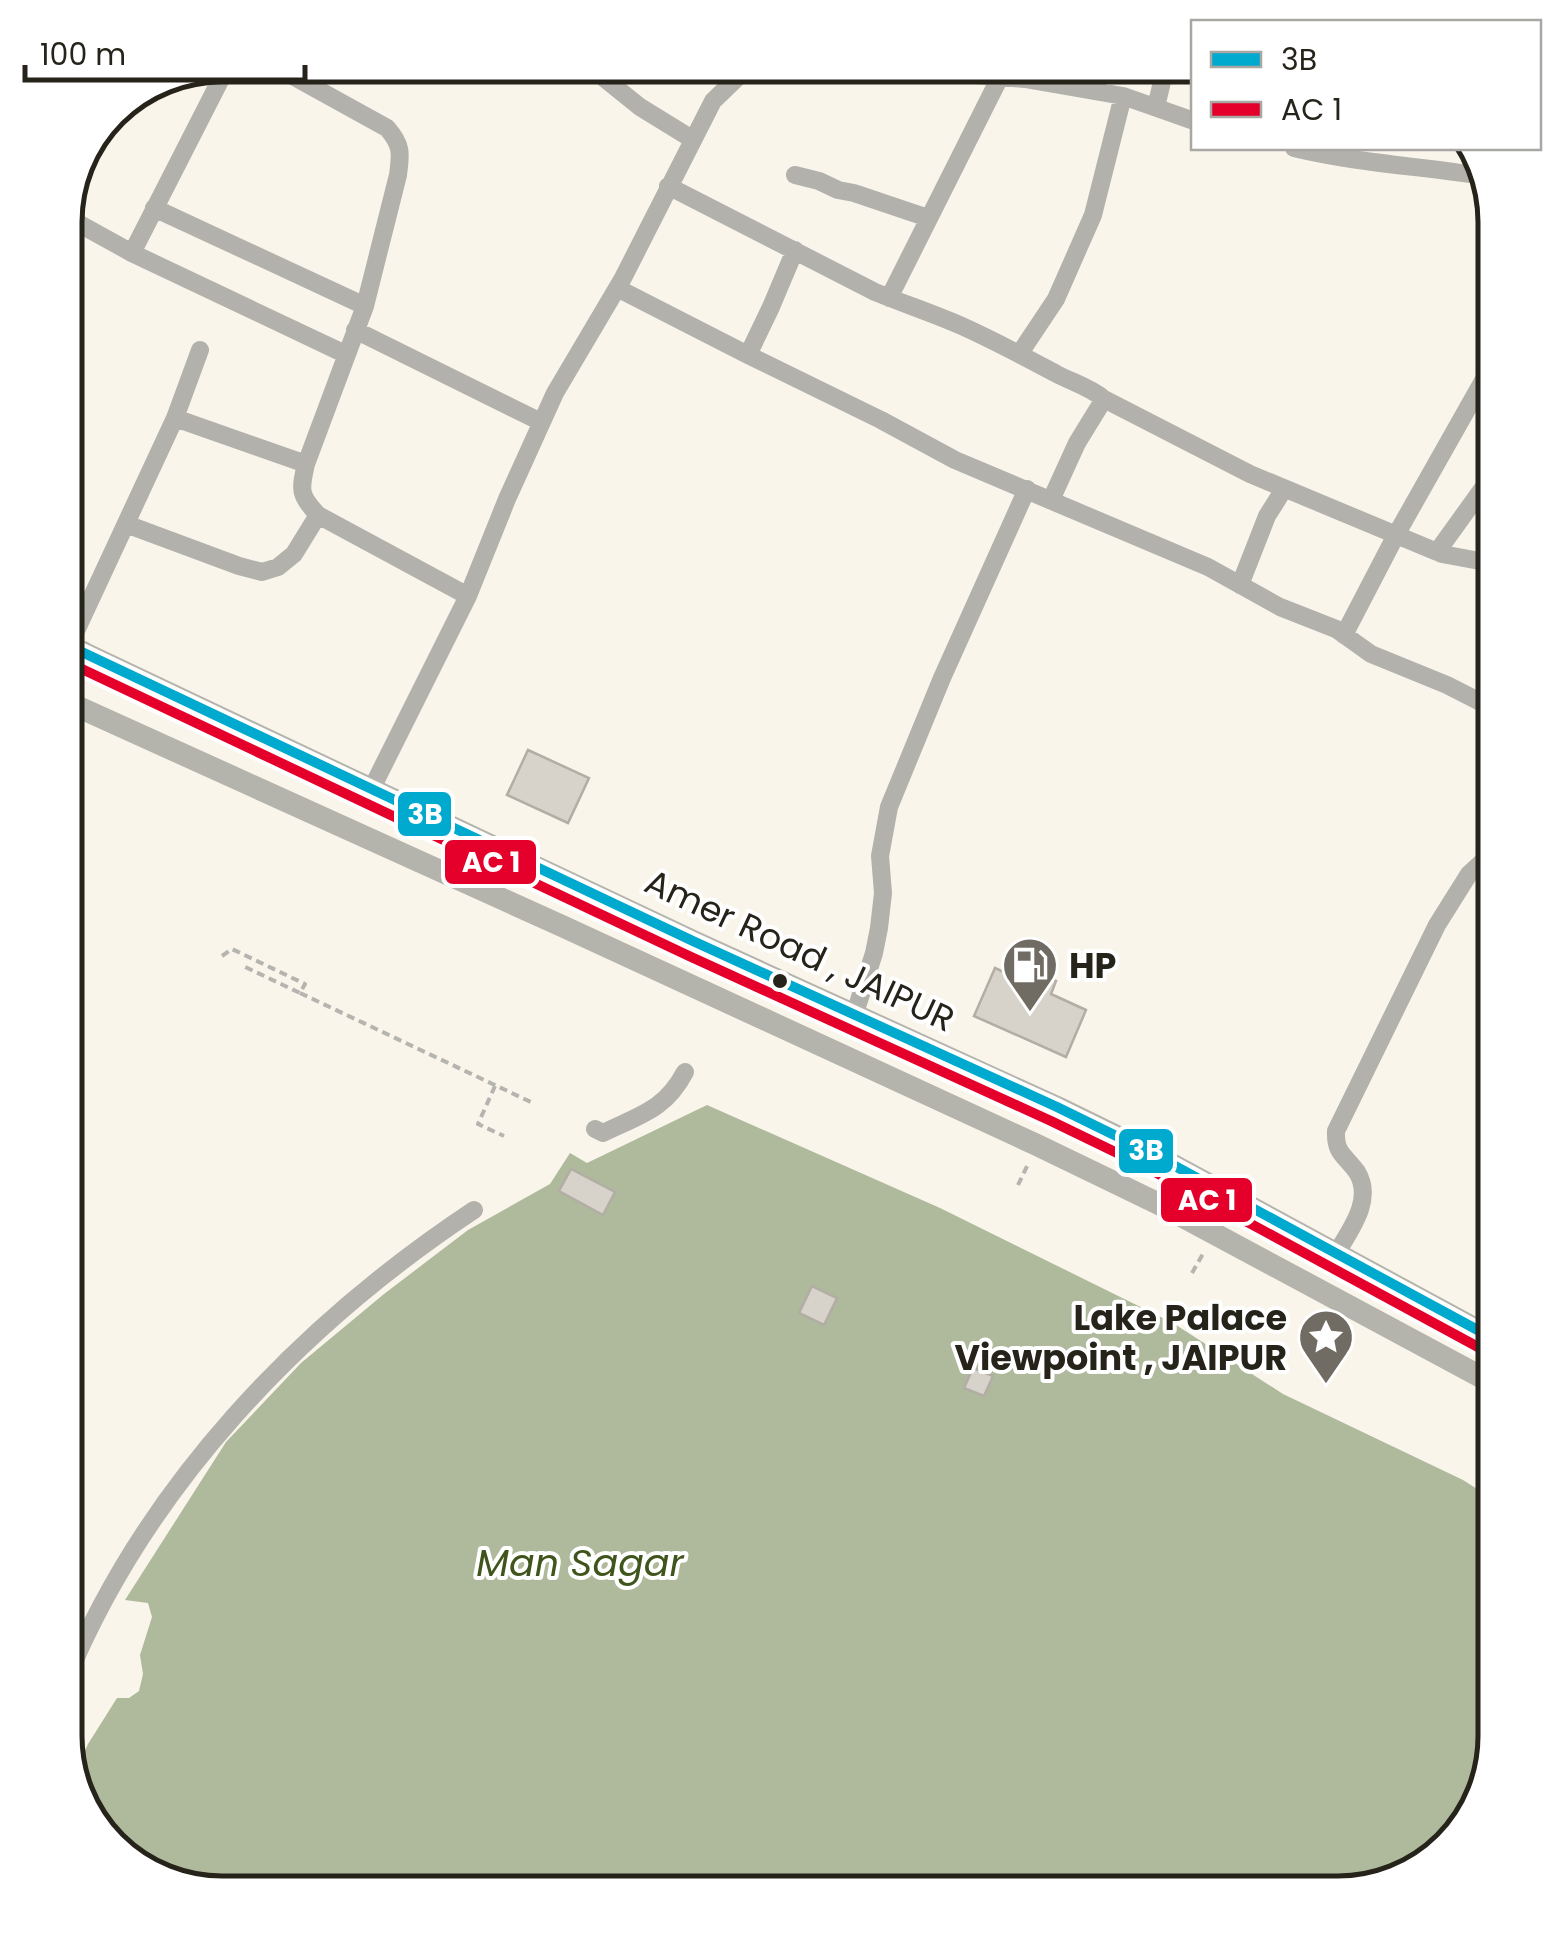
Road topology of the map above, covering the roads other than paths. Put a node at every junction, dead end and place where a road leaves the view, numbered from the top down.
1 (219, 82) edge
2 (303, 82) edge
3 (610, 82) edge
4 (732, 82) edge
5 (997, 83) edge
6 (1066, 83) edge
7 (1098, 83) edge
8 (1162, 83) edge
9 (1096, 91) junction
10 (1123, 96) junction
11 (1156, 107) junction
12 (1191, 121) edge
13 (692, 139) junction
14 (1309, 150) edge
15 (1442, 150) edge
16 (1438, 169) junction
17 (1470, 174) edge
18 (795, 175) dead end
19 (668, 186) junction
20 (154, 208) junction
21 (928, 218) junction
22 (83, 226) edge
23 (794, 250) junction
24 (132, 253) junction
25 (618, 288) junction
26 (888, 298) junction
27 (364, 306) junction
28 (355, 330) junction
29 (200, 350) dead end
30 (1020, 353) junction
31 (346, 354) junction
32 (748, 355) junction
33 (1478, 390) edge
34 (1104, 399) junction
35 (174, 418) junction
36 (542, 422) junction
37 (306, 464) junction
38 (1284, 488) junction
39 (1027, 489) junction
40 (1478, 495) edge
41 (1051, 500) junction
42 (318, 515) junction
43 (126, 524) junction
44 (1396, 536) junction
45 (1437, 552) junction
46 (1478, 560) edge
47 (1240, 585) junction
48 (468, 596) junction
49 (83, 623) edge
50 (1344, 634) junction
51 (83, 652) edge
52 (1478, 701) edge
53 (83, 709) edge
54 (372, 788) junction
55 (1478, 866) edge
56 (855, 1013) junction
57 (888, 1028) junction
58 (869, 1068) junction
59 (685, 1072) dead end
60 (594, 1129) dead end
61 (474, 1210) dead end
62 (1336, 1254) junction
63 (1478, 1330) edge
64 (1478, 1375) edge
65 (82, 1646) edge

1 - 20 street
2 - 27 street
3 - 13 street
4 - 13 street
5 - 21 street
6 - 9 street
7 - 9 street
8 - 11 street
9 - 10 street
10 - 11 street
10 - 30 street
11 - 12 street
13 - 19 street
14 - 16 street
15 - 16 street
16 - 17 street
18 - 21 street
19 - 23 street
19 - 25 street
20 - 24 street
20 - 27 street
21 - 26 street
22 - 24 street
23 - 26 street
23 - 32 street
24 - 31 street
25 - 32 street
25 - 36 street
26 - 30 street
27 - 28 street
28 - 31 street
28 - 36 street
29 - 35 street
30 - 34 street
31 - 37 street
32 - 39 street
33 - 44 street
34 - 38 street
34 - 41 street
35 - 37 street
35 - 43 street
36 - 48 street
37 - 42 street
38 - 44 street
38 - 47 street
39 - 41 street
39 - 56 street
40 - 45 street
41 - 47 street
42 - 43 street
42 - 48 street
43 - 49 street
44 - 45 street
44 - 50 street
45 - 46 street
47 - 50 street
48 - 54 street
50 - 52 street
51 - 54 main road, Amer Road , JAIPUR
53 - 58 main road
54 - 56 main road, Amer Road , JAIPUR
55 - 62 street
56 - 57 main road, Amer Road , JAIPUR
57 - 58 main road
57 - 62 main road, Amer Road , JAIPUR
58 - 64 main road
59 - 60 street
61 - 65 street
62 - 63 main road, Amer Road , JAIPUR

